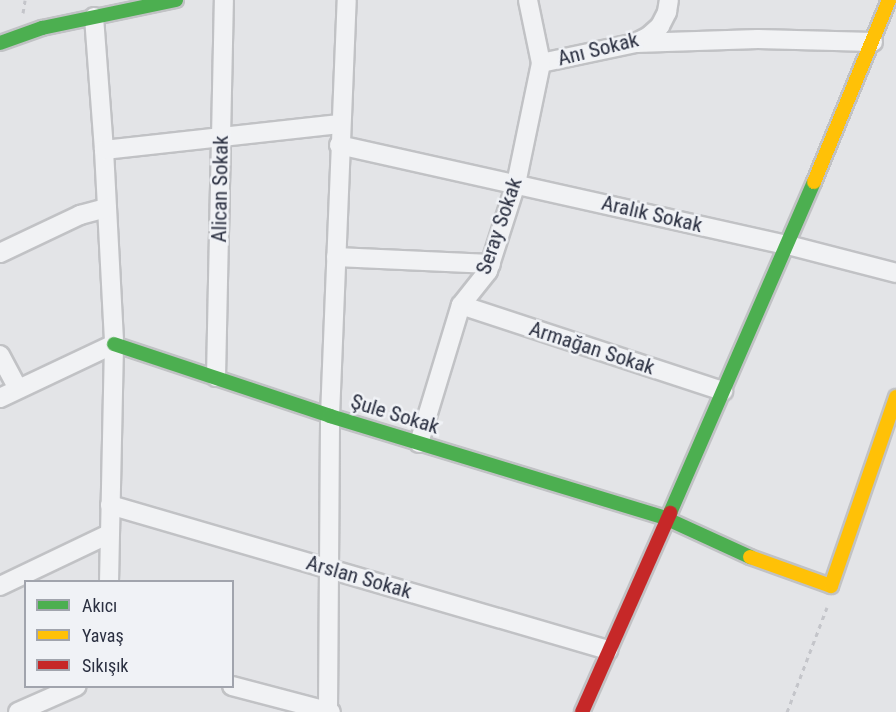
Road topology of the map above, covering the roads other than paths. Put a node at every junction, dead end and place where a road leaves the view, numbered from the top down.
1 (176, 0) edge
2 (224, 0) edge
3 (347, 0) edge
4 (528, 0) edge
5 (669, 0) edge
6 (889, 0) edge
7 (93, 17) junction
8 (873, 42) junction
9 (0, 43) edge
10 (636, 43) junction
11 (541, 63) junction
12 (340, 124) junction
13 (221, 137) junction
14 (339, 145) junction
15 (104, 150) junction
16 (516, 184) junction
17 (107, 208) junction
18 (788, 245) junction
19 (0, 253) edge
20 (336, 257) junction
21 (491, 264) junction
22 (896, 273) edge
23 (461, 305) junction
24 (114, 344) junction
25 (0, 355) edge
26 (216, 377) junction
27 (18, 389) junction
28 (723, 391) junction
29 (0, 398) edge
30 (896, 398) edge
31 (330, 416) junction
32 (419, 443) junction
33 (110, 505) junction
34 (665, 518) junction
35 (110, 534) junction
36 (328, 567) junction
37 (109, 580) edge
38 (0, 586) edge
39 (608, 650) junction
40 (234, 687) edge
41 (75, 688) edge
42 (22, 711) edge
43 (330, 712) edge
44 (582, 712) edge

1 - 7 street
2 - 13 street, Alican Sokak
3 - 12 street
4 - 11 street, Seray Sokak
5 - 10 street, Anı Sokak
6 - 8 street
7 - 9 street
7 - 15 street
8 - 10 street
8 - 18 street
10 - 11 street, Anı Sokak
11 - 16 street, Seray Sokak
12 - 13 street
12 - 14 street
13 - 15 street
13 - 26 street, Alican Sokak
14 - 16 street, Aralık Sokak
14 - 20 street
15 - 17 street
16 - 18 street, Aralık Sokak
16 - 21 street, Seray Sokak
17 - 19 street
17 - 24 street
18 - 22 street, Aralık Sokak
18 - 28 street
20 - 21 street
20 - 31 street
21 - 23 street, Seray Sokak
23 - 28 street, Armağan Sokak
23 - 32 street, Seray Sokak
24 - 26 street, Şule Sokak
24 - 27 street
24 - 33 street
25 - 27 street
26 - 31 street, Şule Sokak
27 - 29 street
28 - 34 street
30 - 34 street, Şule Sokak
31 - 32 street, Şule Sokak
31 - 36 street
32 - 34 street, Şule Sokak
33 - 35 street
33 - 36 street, Arslan Sokak
34 - 39 street
35 - 37 street
35 - 38 street
36 - 39 street, Arslan Sokak
36 - 43 street
39 - 44 street
40 - 43 street
41 - 42 street

